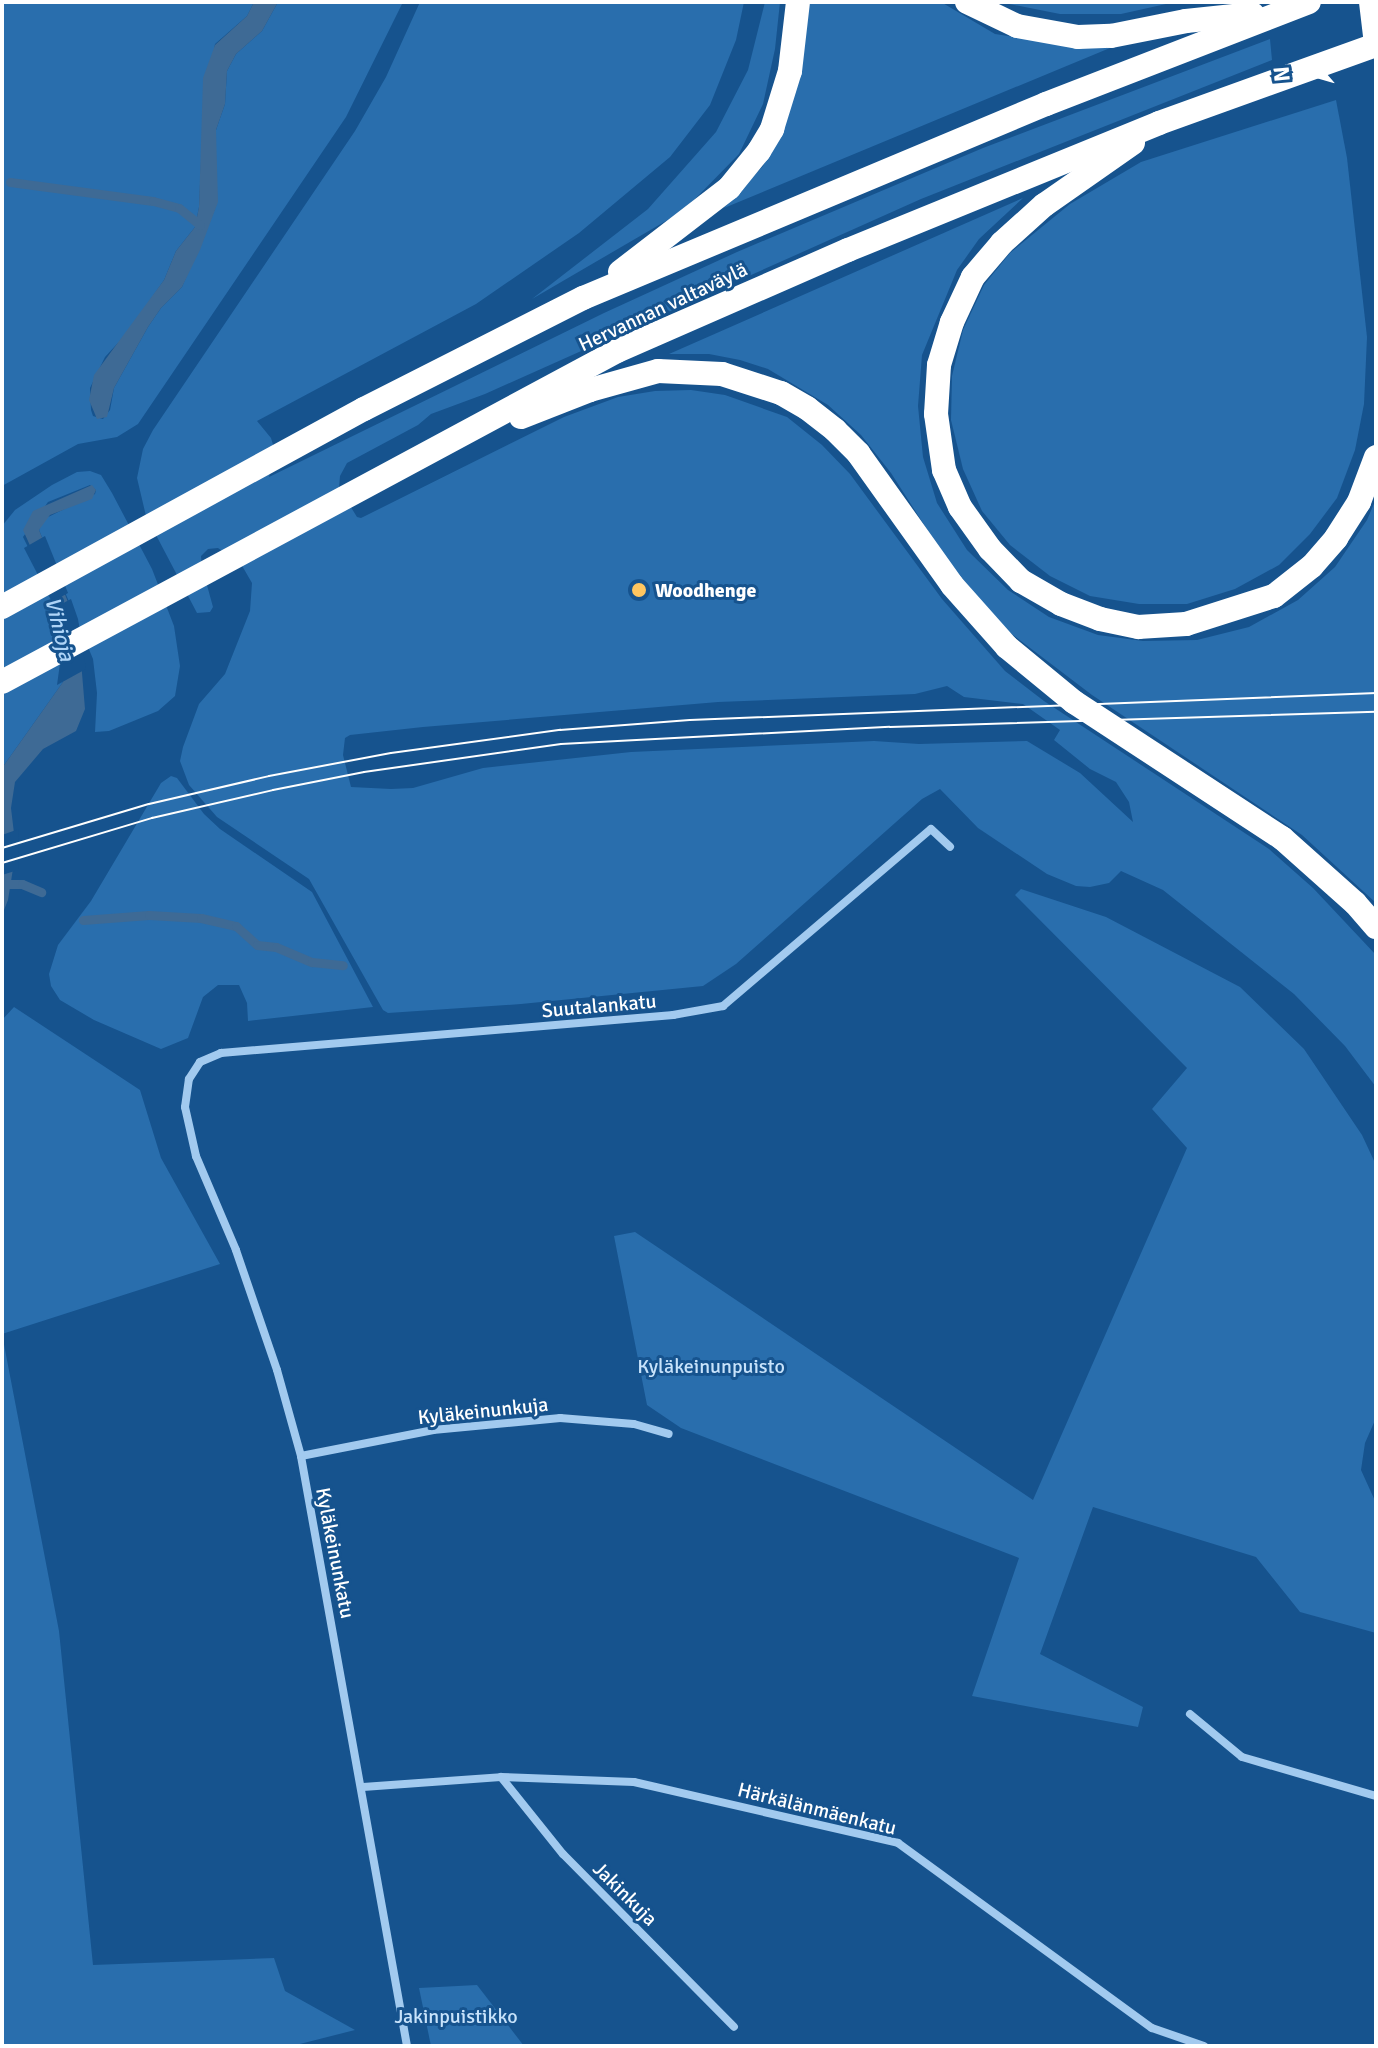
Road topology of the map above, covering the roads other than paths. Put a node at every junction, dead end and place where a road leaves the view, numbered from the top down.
1 (798, 2) edge
2 (967, 2) edge
3 (1309, 2) edge
4 (1371, 2) edge
5 (1283, 11) junction
6 (1376, 45) edge
7 (1159, 123) junction
8 (583, 298) junction
9 (443, 445) junction
10 (1376, 457) edge
11 (2, 607) edge
12 (2, 682) edge
13 (950, 847) dead end
14 (1376, 927) edge
15 (189, 1079) joint
16 (669, 1434) dead end
17 (301, 1456) junction
18 (1190, 1714) dead end
19 (501, 1777) junction
20 (363, 1787) junction
21 (1376, 1796) edge
22 (734, 2027) dead end
23 (407, 2046) edge
24 (1204, 2046) edge

1 - 8 highway
2 - 5 highway
3 - 5 highway, Hervannan valtaväylä
4 - 6 highway
5 - 8 highway, Hervannan valtaväylä
6 - 7 highway, Hervannan valtaväylä
7 - 9 highway, Hervannan valtaväylä
7 - 10 highway
8 - 11 highway, Hervannan valtaväylä
9 - 12 highway, Hervannan valtaväylä
9 - 14 highway
13 - 15 street, Suutalankatu
15 - 17 street, Kyläkeinunkatu
16 - 17 street, Kyläkeinunkuja
17 - 20 street, Kyläkeinunkatu
18 - 21 street
19 - 20 street, Härkälänmäenkatu
19 - 22 street, Jakinkuja
19 - 24 street, Härkälänmäenkatu
20 - 23 street, Kyläkeinunkatu

